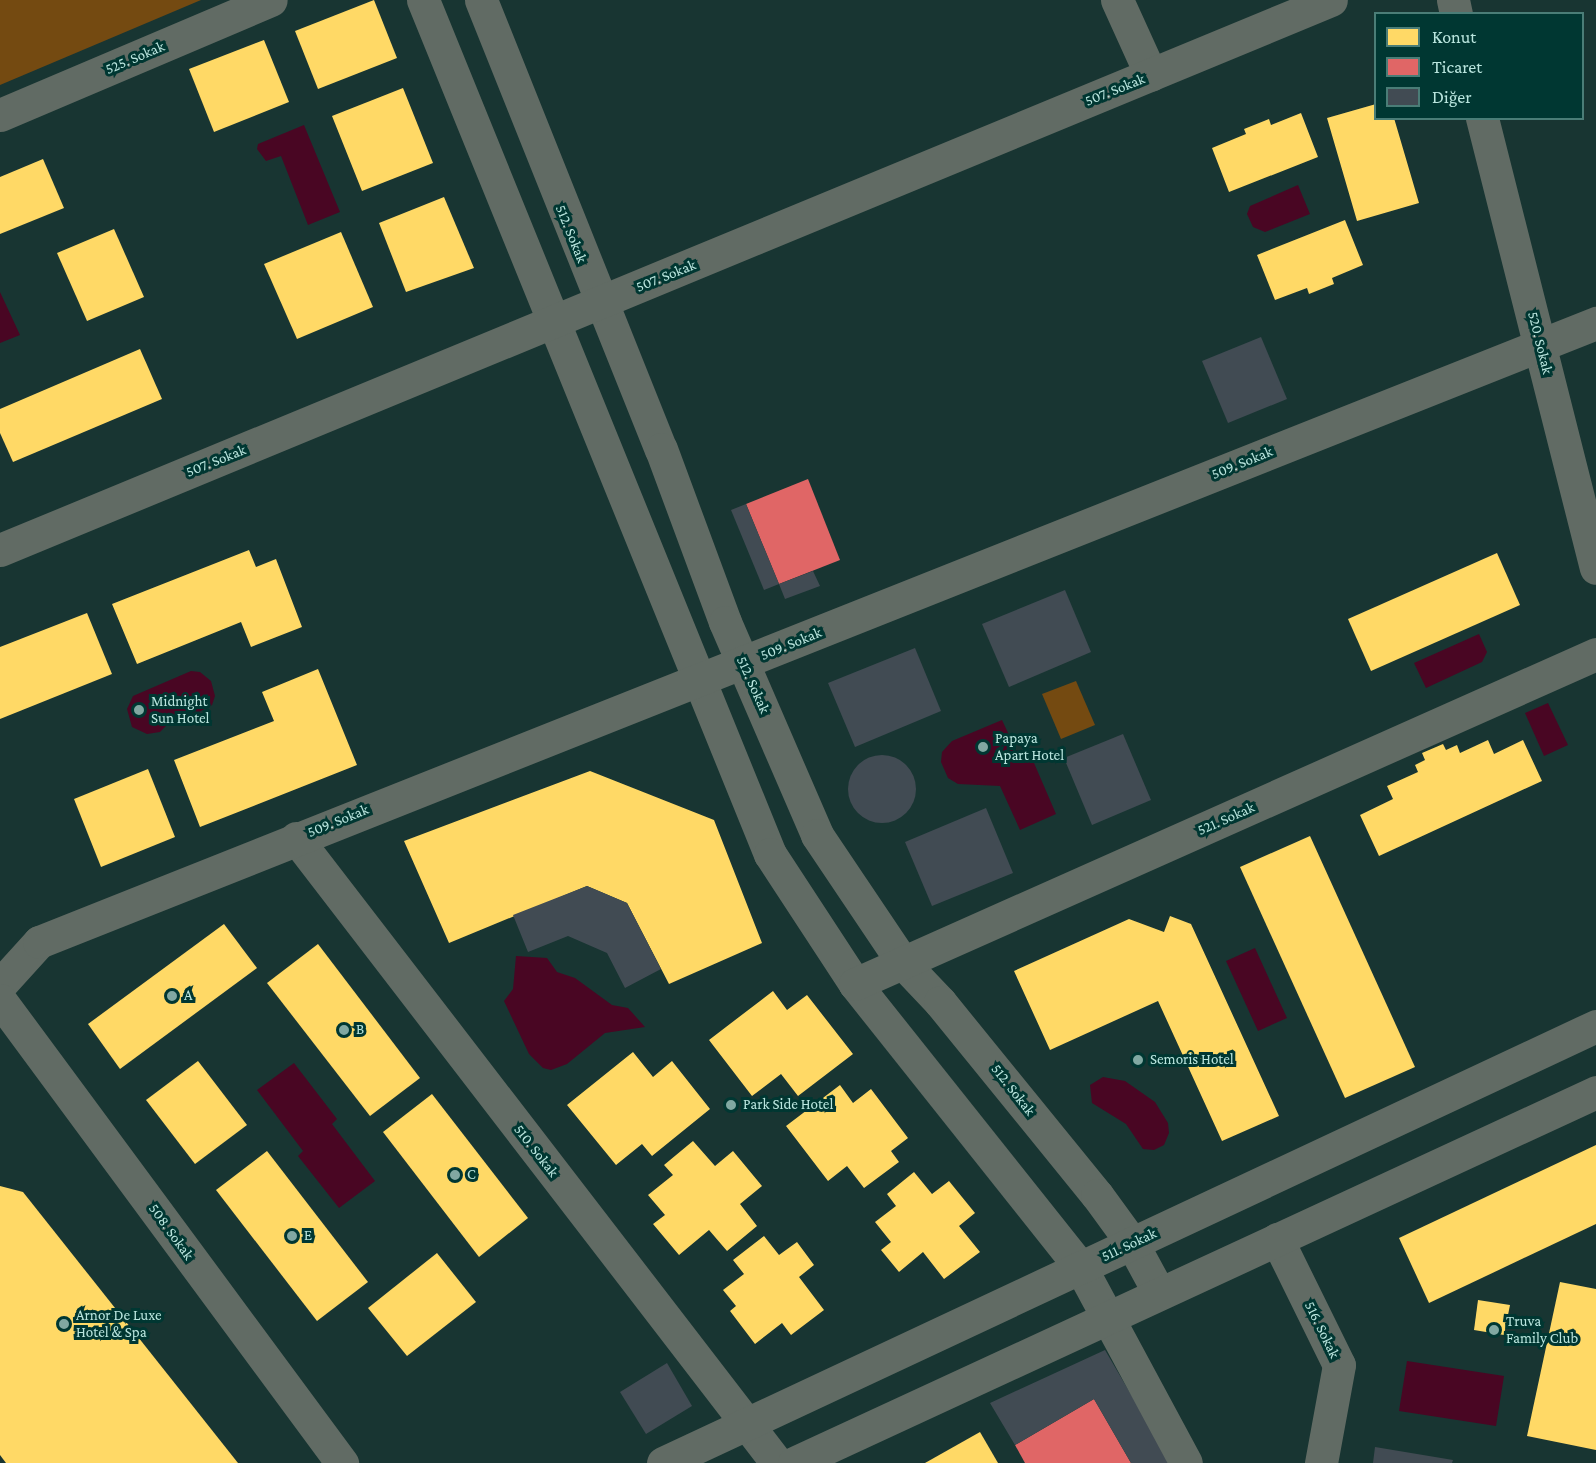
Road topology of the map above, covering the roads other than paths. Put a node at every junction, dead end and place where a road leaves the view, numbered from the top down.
1 (271, 0) edge
2 (423, 0) edge
3 (481, 0) edge
4 (1117, 0) edge
5 (1331, 0) edge
6 (1151, 75) junction
7 (0, 116) edge
8 (1483, 120) edge
9 (599, 303) junction
10 (554, 321) junction
11 (1596, 323) edge
12 (1540, 344) junction
13 (0, 550) edge
14 (1596, 568) edge
15 (1596, 654) edge
16 (743, 663) junction
17 (699, 679) junction
18 (296, 838) junction
19 (903, 963) junction
20 (855, 984) junction
21 (0, 985) edge
22 (0, 1000) edge
23 (1596, 1026) edge
24 (1596, 1092) edge
25 (1277, 1239) junction
26 (1132, 1243) junction
27 (1081, 1268) junction
28 (1159, 1293) junction
29 (1107, 1317) junction
30 (746, 1423) junction
31 (342, 1463) edge
32 (663, 1463) edge
33 (777, 1463) edge
34 (794, 1463) edge
35 (1186, 1463) edge
36 (1321, 1463) edge

1 - 7 street, 525. Sokak
2 - 10 street
3 - 9 street, 512. Sokak
4 - 6 street
5 - 6 street, 507. Sokak
6 - 9 street, 507. Sokak
8 - 12 street, 520. Sokak
9 - 10 street, 507. Sokak
9 - 16 street, 512. Sokak
10 - 13 street, 507. Sokak
10 - 17 street
11 - 12 street, 509. Sokak
12 - 14 street, 520. Sokak
12 - 16 street, 509. Sokak
15 - 19 street, 521. Sokak
16 - 17 street, 509. Sokak
16 - 19 street, 512. Sokak
17 - 18 street, 509. Sokak
17 - 20 street
18 - 21 street, 509. Sokak
18 - 30 street, 510. Sokak
19 - 20 street, 521. Sokak
19 - 26 street, 512. Sokak
20 - 27 street
22 - 31 street, 508. Sokak
23 - 26 street, 511. Sokak
24 - 25 street
25 - 28 street
25 - 36 street, 516. Sokak
26 - 27 street, 511. Sokak
26 - 28 street, 512. Sokak
27 - 29 street
27 - 30 street, 511. Sokak
28 - 29 street
29 - 34 street
29 - 35 street
30 - 32 street, 511. Sokak
30 - 33 street, 510. Sokak

